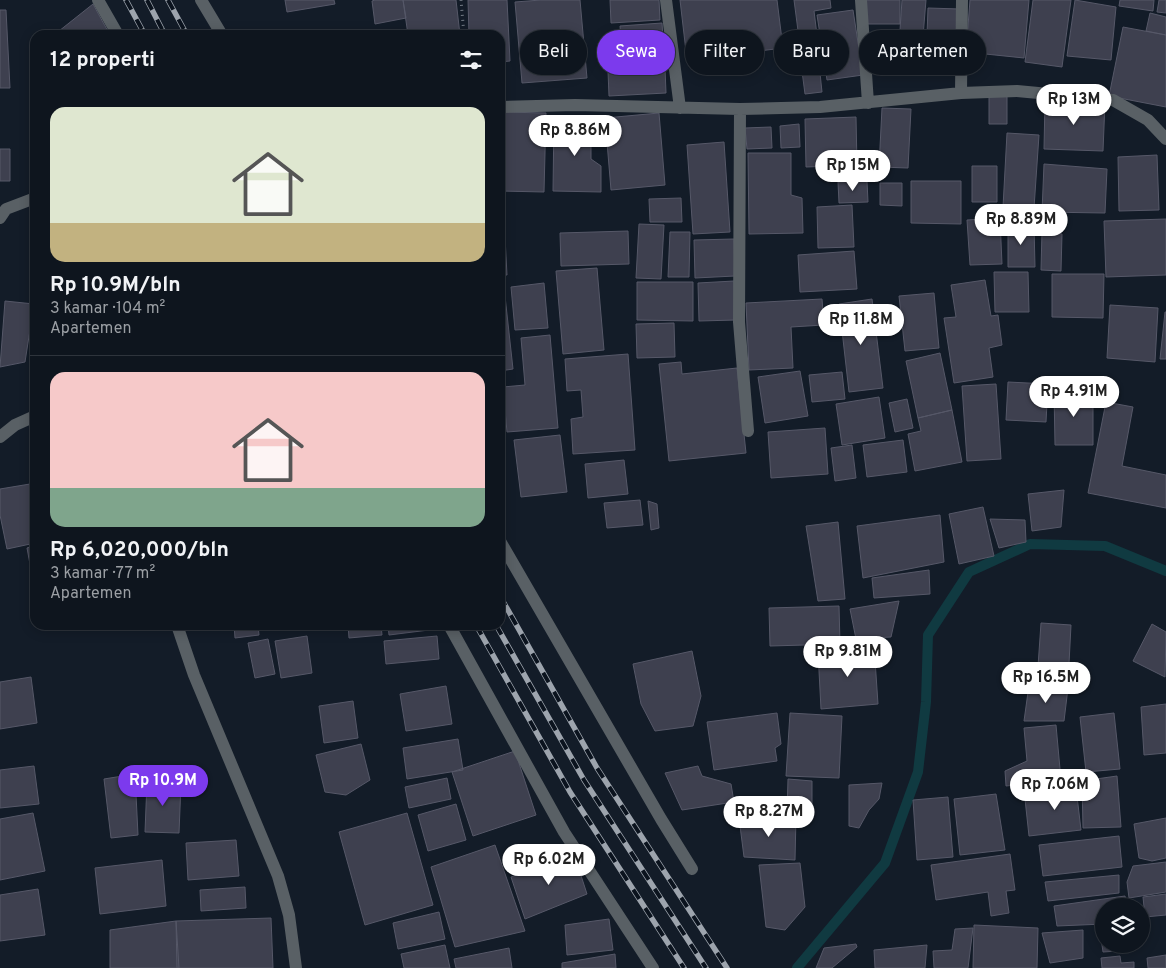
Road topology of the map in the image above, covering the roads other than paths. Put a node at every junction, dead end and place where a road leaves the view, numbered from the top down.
1 (98, 0) edge
2 (201, 0) edge
3 (666, 0) edge
4 (861, 0) edge
5 (962, 0) edge
6 (115, 30) edge
7 (219, 30) edge
8 (961, 93) junction
9 (868, 103) junction
10 (505, 108) edge
11 (680, 108) junction
12 (740, 109) junction
13 (1166, 139) edge
14 (30, 200) edge
15 (0, 218) edge
16 (30, 418) edge
17 (748, 432) dead end
18 (0, 437) edge
19 (505, 550) edge
20 (179, 630) edge
21 (452, 630) edge
22 (692, 869) dead end
23 (296, 968) edge
24 (653, 968) edge

1 - 6 street
2 - 7 street
3 - 11 street
4 - 9 street
5 - 8 street
8 - 9 street
8 - 13 street
9 - 12 street
10 - 11 street
11 - 12 street
12 - 17 street
14 - 15 street
16 - 18 street
19 - 22 street
20 - 23 street
21 - 24 street

